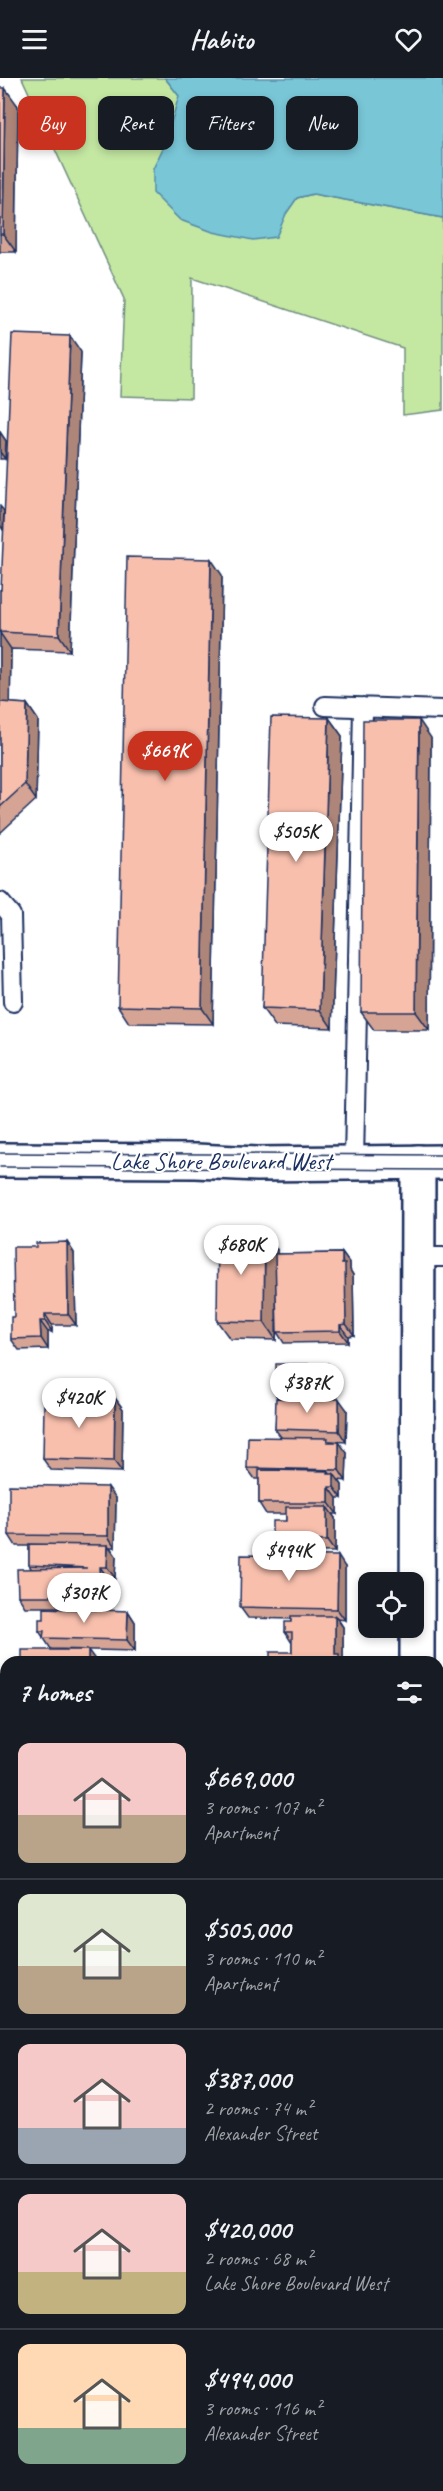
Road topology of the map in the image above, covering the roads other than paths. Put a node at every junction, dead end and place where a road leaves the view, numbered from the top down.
1 (325, 706) dead end
2 (363, 707) junction
3 (443, 710) edge
4 (0, 902) edge
5 (13, 1002) dead end
6 (0, 1160) edge
7 (354, 1162) junction
8 (430, 1162) edge
9 (431, 1257) edge
10 (417, 1656) edge

1 - 2 lane
2 - 3 lane
2 - 7 lane
4 - 5 lane
6 - 7 street, Lake Shore Boulevard West
7 - 8 street, Lake Shore Boulevard West
8 - 9 street
9 - 10 street

